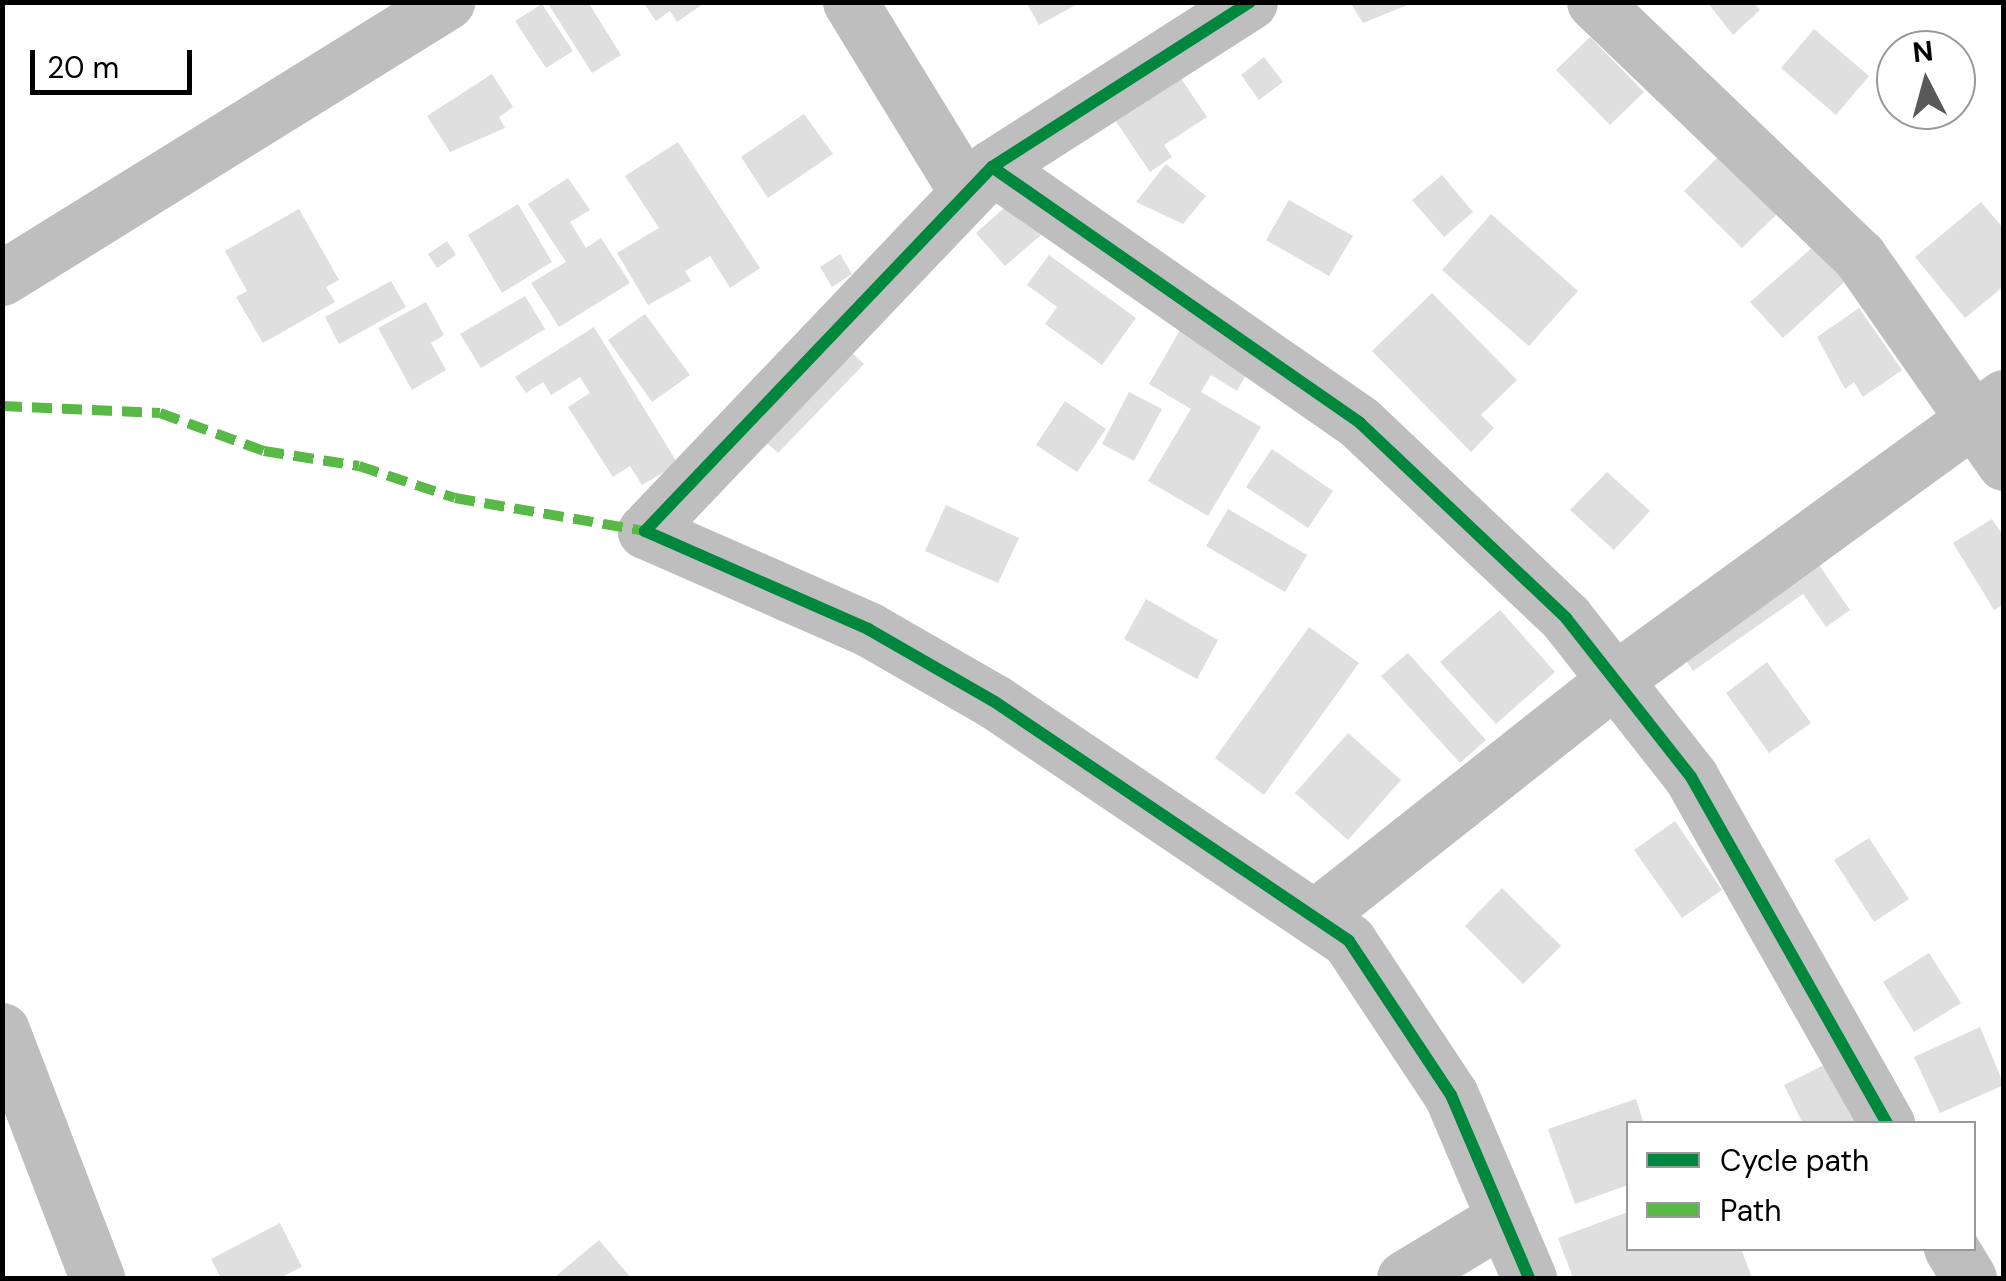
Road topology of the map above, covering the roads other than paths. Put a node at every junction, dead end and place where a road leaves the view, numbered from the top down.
1 (447, 2) edge
2 (850, 2) edge
3 (1250, 2) edge
4 (1594, 2) edge
5 (979, 179) junction
6 (2, 278) edge
7 (1994, 426) edge
8 (1617, 678) junction
9 (1318, 915) junction
10 (2, 1030) edge
11 (1885, 1121) edge
12 (1503, 1218) junction
13 (1952, 1251) edge
14 (97, 1278) edge
15 (1404, 1278) edge
16 (1529, 1278) edge
17 (1969, 1278) edge

1 - 6 street
2 - 5 street
3 - 5 street
4 - 7 street
5 - 8 street
5 - 9 street
7 - 8 street
8 - 9 street
8 - 11 street
9 - 12 street
10 - 14 street
12 - 15 street
12 - 16 street
13 - 17 street

